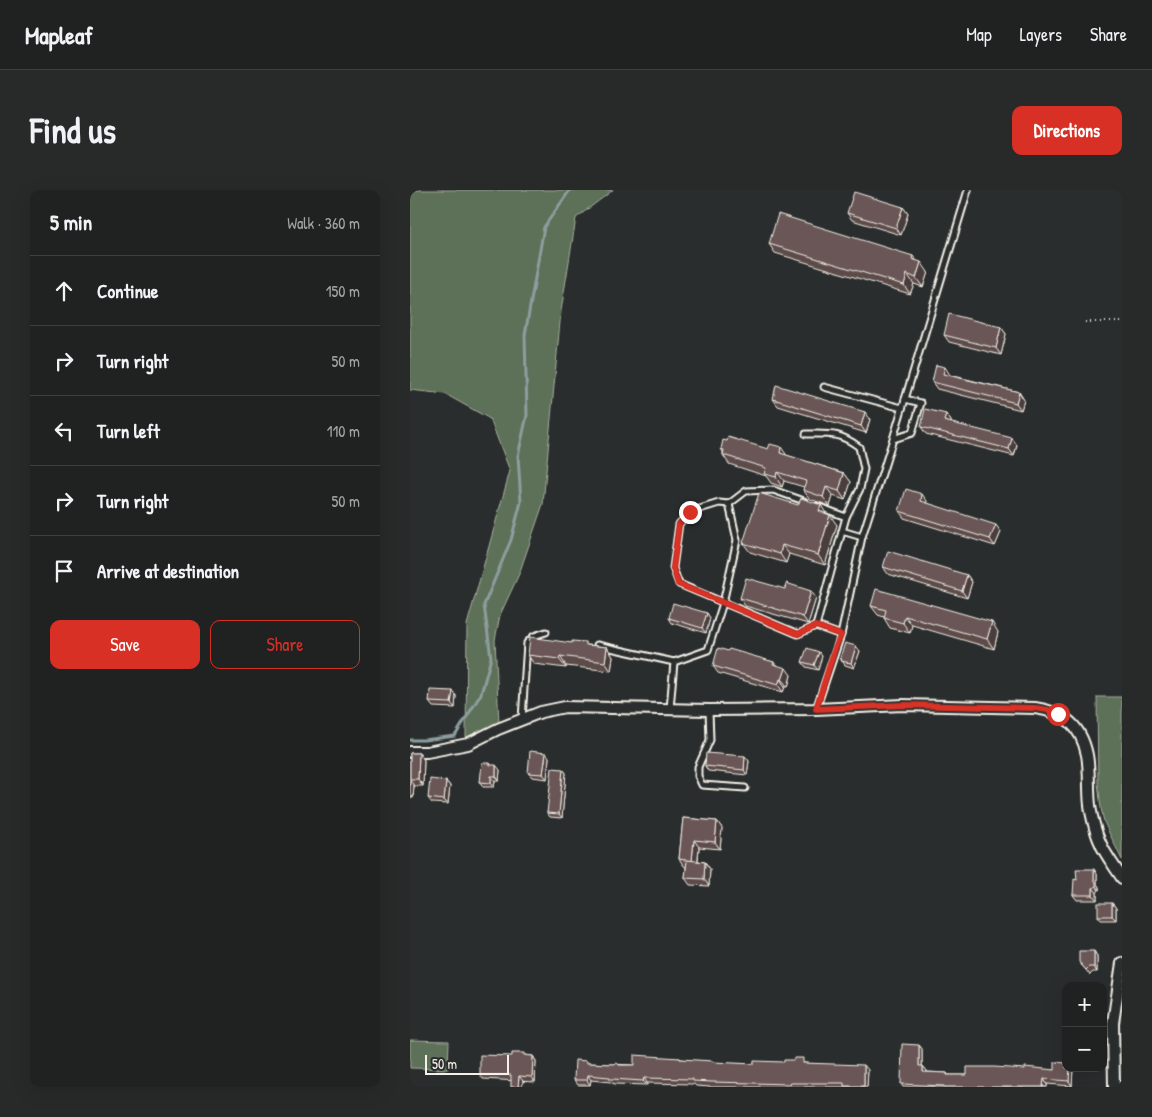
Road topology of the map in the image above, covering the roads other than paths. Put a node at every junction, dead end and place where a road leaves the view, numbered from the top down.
1 (968, 190) edge
2 (824, 387) dead end
3 (905, 399) junction
4 (902, 408) junction
5 (806, 434) dead end
6 (893, 440) junction
7 (728, 504) junction
8 (846, 517) junction
9 (842, 531) junction
10 (862, 537) junction
11 (723, 603) junction
12 (816, 626) junction
13 (546, 632) dead end
14 (841, 635) junction
15 (597, 645) edge
16 (674, 662) junction
17 (670, 709) junction
18 (816, 709) junction
19 (709, 710) junction
20 (522, 720) junction
21 (410, 752) edge
22 (745, 788) dead end
23 (1122, 878) edge
24 (1122, 963) edge
25 (1114, 1087) edge

1 - 3 lane
2 - 4 lane
3 - 4 lane
3 - 6 lane
4 - 6 lane
5 - 8 lane
6 - 10 lane
7 - 8 lane
7 - 11 lane
7 - 11 lane
8 - 9 lane
9 - 10 lane
9 - 12 lane
10 - 14 lane
11 - 12 lane
11 - 16 lane
12 - 14 lane
13 - 20 lane
14 - 18 lane
15 - 16 lane
16 - 17 lane
17 - 19 street
17 - 20 street
18 - 19 street
18 - 23 street
19 - 22 lane
20 - 21 street
24 - 25 street

